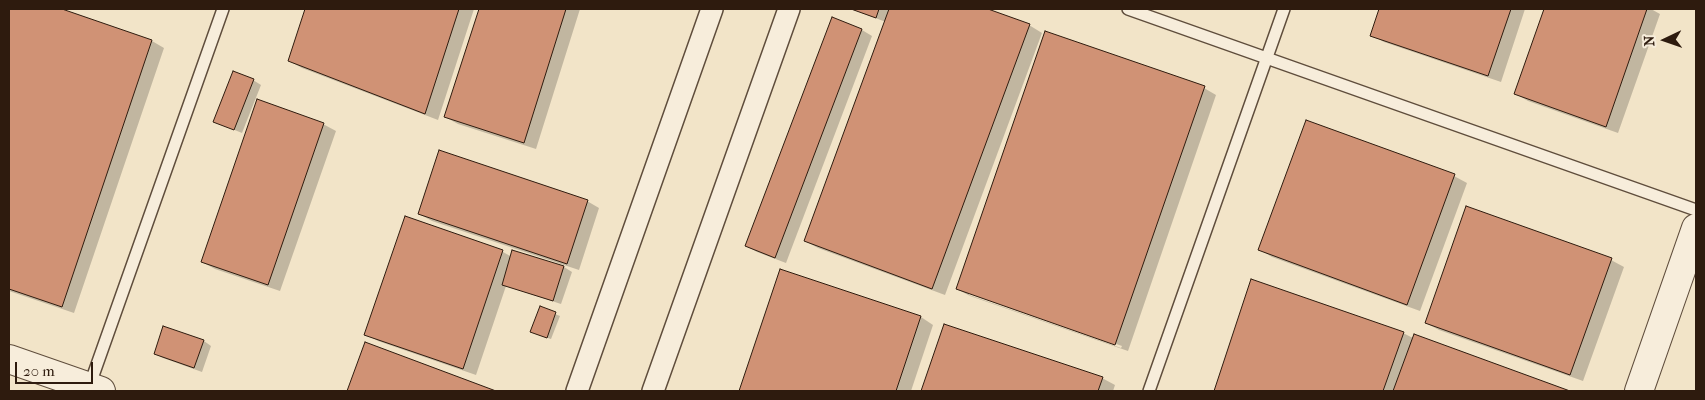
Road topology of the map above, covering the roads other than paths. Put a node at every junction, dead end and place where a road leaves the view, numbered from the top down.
1 (223, 9) edge
2 (712, 9) edge
3 (789, 9) edge
4 (1128, 9) edge
5 (1284, 9) edge
6 (1267, 58) junction
7 (1696, 210) edge
8 (1696, 228) edge
9 (9, 359) edge
10 (92, 390) edge
11 (577, 391) edge
12 (654, 391) edge
13 (1149, 391) edge
14 (1639, 391) edge

1 - 10 lane
2 - 11 street
3 - 12 street
4 - 6 lane
5 - 6 lane
6 - 7 lane
6 - 13 lane
8 - 14 street
9 - 10 street

